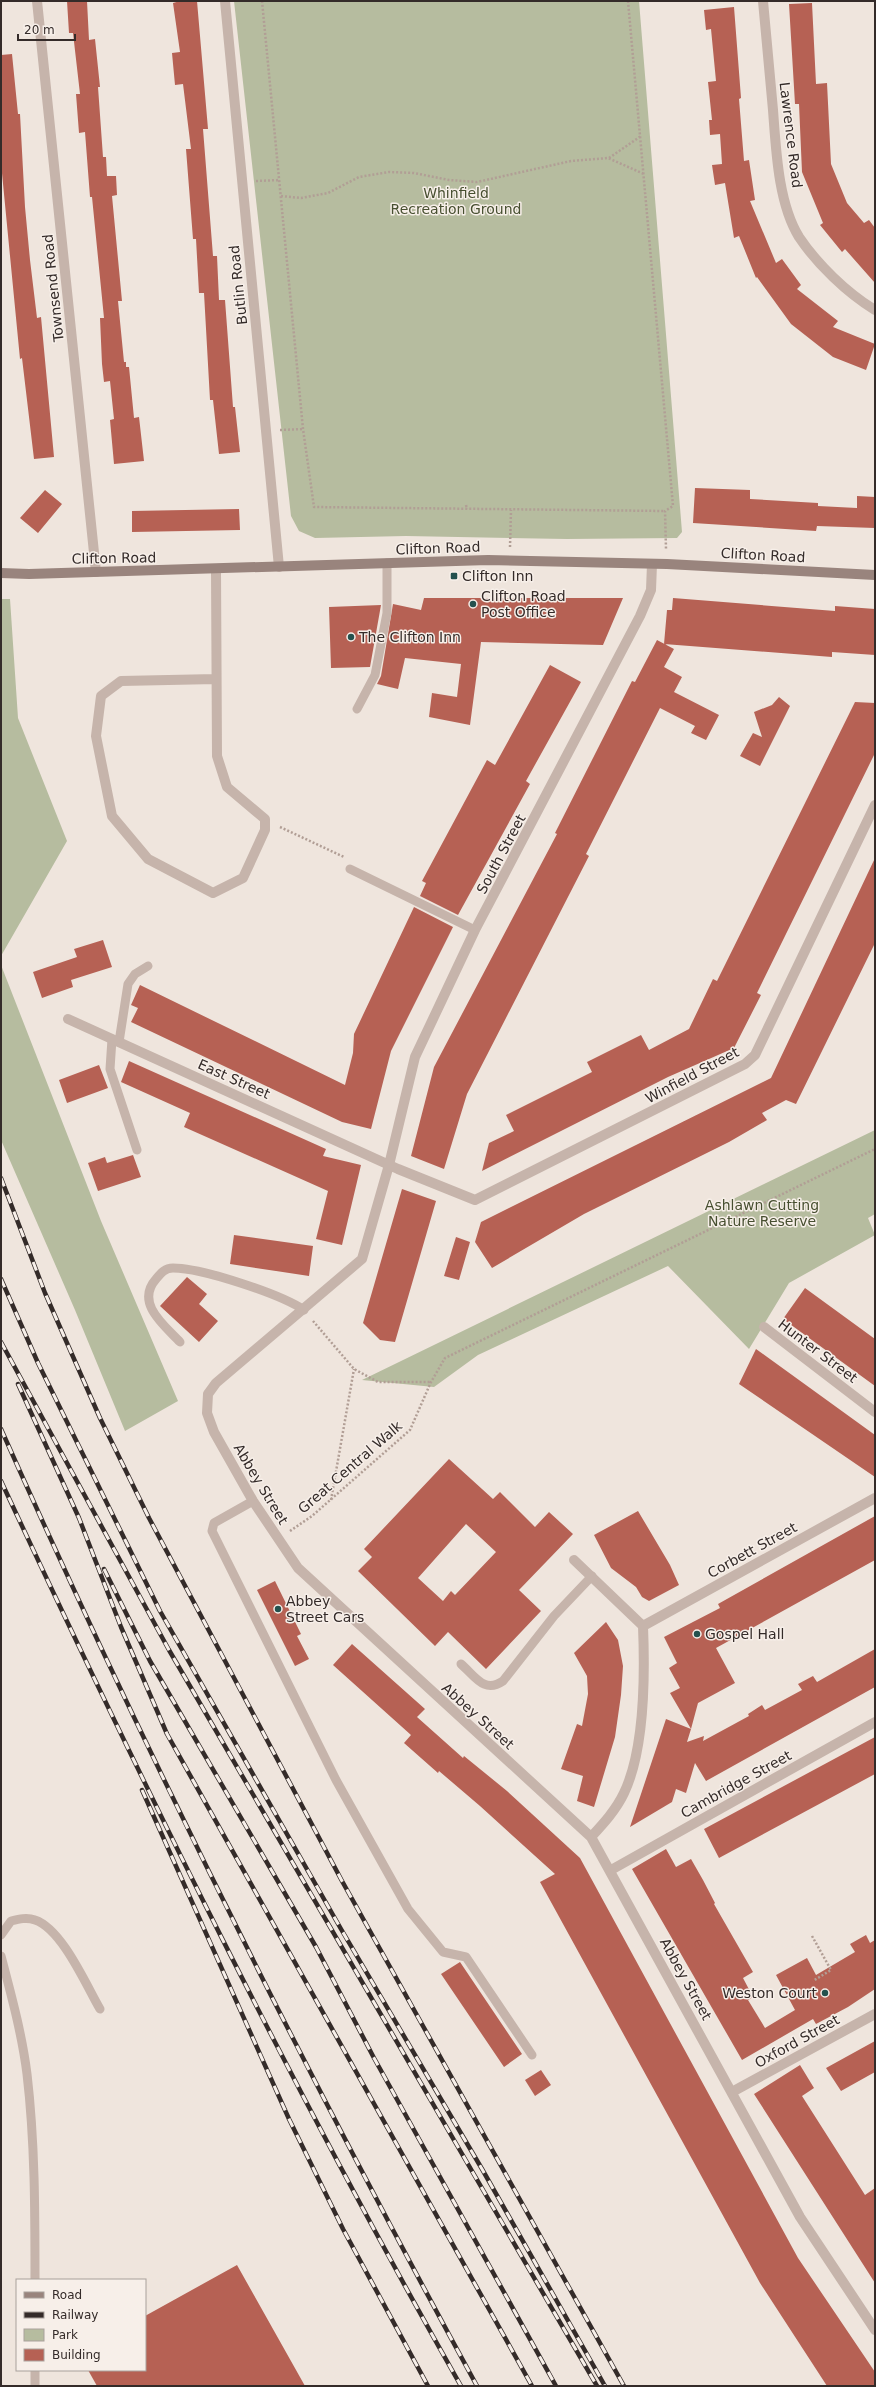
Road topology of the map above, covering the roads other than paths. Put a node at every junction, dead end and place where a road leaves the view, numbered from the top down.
1 (37, 1) edge
2 (225, 1) edge
3 (763, 1) edge
4 (875, 310) edge
5 (387, 564) junction
6 (652, 564) junction
7 (279, 566) junction
8 (216, 570) junction
9 (1, 572) edge
10 (96, 572) junction
11 (875, 575) edge
12 (216, 678) junction
13 (357, 709) dead end
14 (875, 805) edge
15 (350, 869) dead end
16 (475, 930) junction
17 (148, 966) dead end
18 (68, 1019) dead end
19 (115, 1040) junction
20 (137, 1150) dead end
21 (389, 1165) junction
22 (304, 1310) junction
23 (764, 1327) dead end
24 (180, 1342) dead end
25 (875, 1412) edge
26 (875, 1498) edge
27 (253, 1501) junction
28 (574, 1560) dead end
29 (592, 1576) junction
30 (644, 1626) junction
31 (461, 1664) dead end
32 (875, 1722) edge
33 (591, 1837) junction
34 (611, 1870) junction
35 (1, 1935) edge
36 (1, 1956) edge
37 (100, 2008) dead end
38 (875, 2014) edge
39 (532, 2055) dead end
40 (732, 2092) junction
41 (35, 2279) edge
42 (875, 2330) edge
43 (35, 2371) edge
44 (35, 2386) edge

1 - 10 street, Townsend Road
2 - 7 street, Butlin Road
3 - 4 street, Lawrence Road
5 - 6 street, Clifton Road
5 - 7 street, Clifton Road
5 - 13 lane
6 - 11 street, Clifton Road
6 - 16 street, South Street
7 - 8 street, Clifton Road
8 - 10 street, Clifton Road
8 - 12 street
9 - 10 street, Clifton Road
12 - 12 street
14 - 21 street, Winfield Street
15 - 16 lane
16 - 21 street, South Street
17 - 19 lane
18 - 19 street, East Street
19 - 20 lane
19 - 21 street, East Street
21 - 22 street, Abbey Street
22 - 24 lane
22 - 27 street, Abbey Street
23 - 25 street, Hunter Street
26 - 30 street, Corbett Street
27 - 33 street, Abbey Street
27 - 39 lane
28 - 29 street
29 - 30 street
29 - 31 lane
30 - 33 street
32 - 34 street, Cambridge Street
33 - 34 street, Abbey Street
34 - 40 street, Abbey Street
35 - 37 lane
36 - 41 lane
38 - 40 street, Oxford Street
40 - 42 street, Abbey Street
43 - 44 lane

